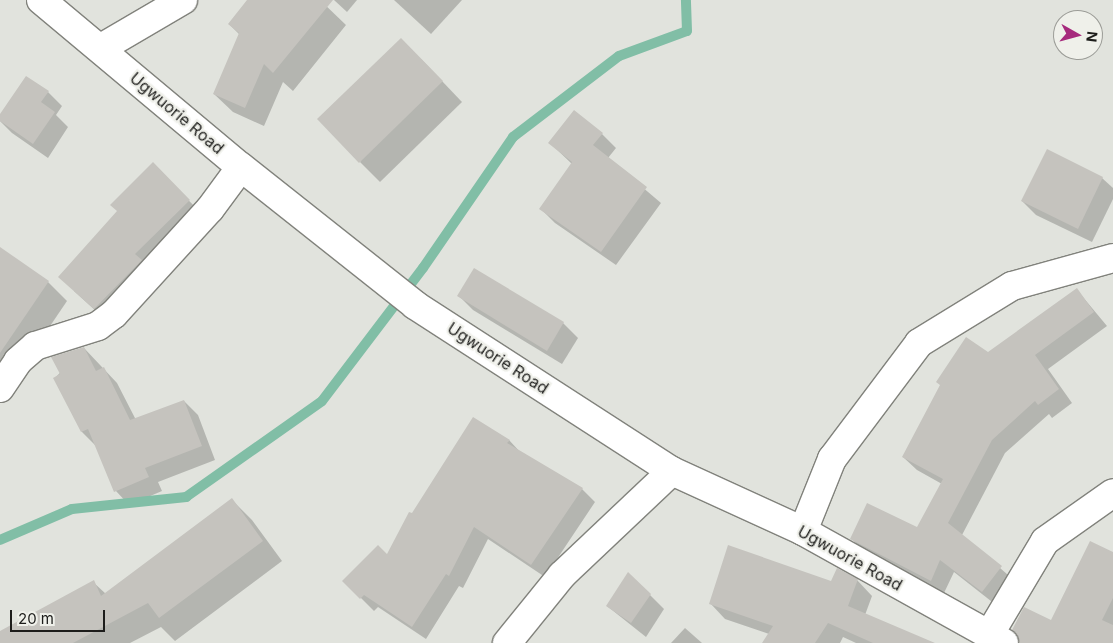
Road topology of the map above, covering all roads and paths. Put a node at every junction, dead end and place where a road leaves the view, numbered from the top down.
1 (41, 0) edge
2 (183, 0) edge
3 (101, 48) junction
4 (241, 167) junction
5 (1113, 258) edge
6 (0, 388) edge
7 (672, 471) junction
8 (1113, 493) edge
9 (803, 531) junction
10 (997, 639) edge
11 (506, 643) edge

1 - 3 street, Ugwuorie Road
2 - 3 street
3 - 4 street, Ugwuorie Road
4 - 6 street
4 - 7 street, Ugwuorie Road
5 - 9 street
7 - 9 street, Ugwuorie Road
7 - 11 street
8 - 10 street
9 - 10 street, Ugwuorie Road

